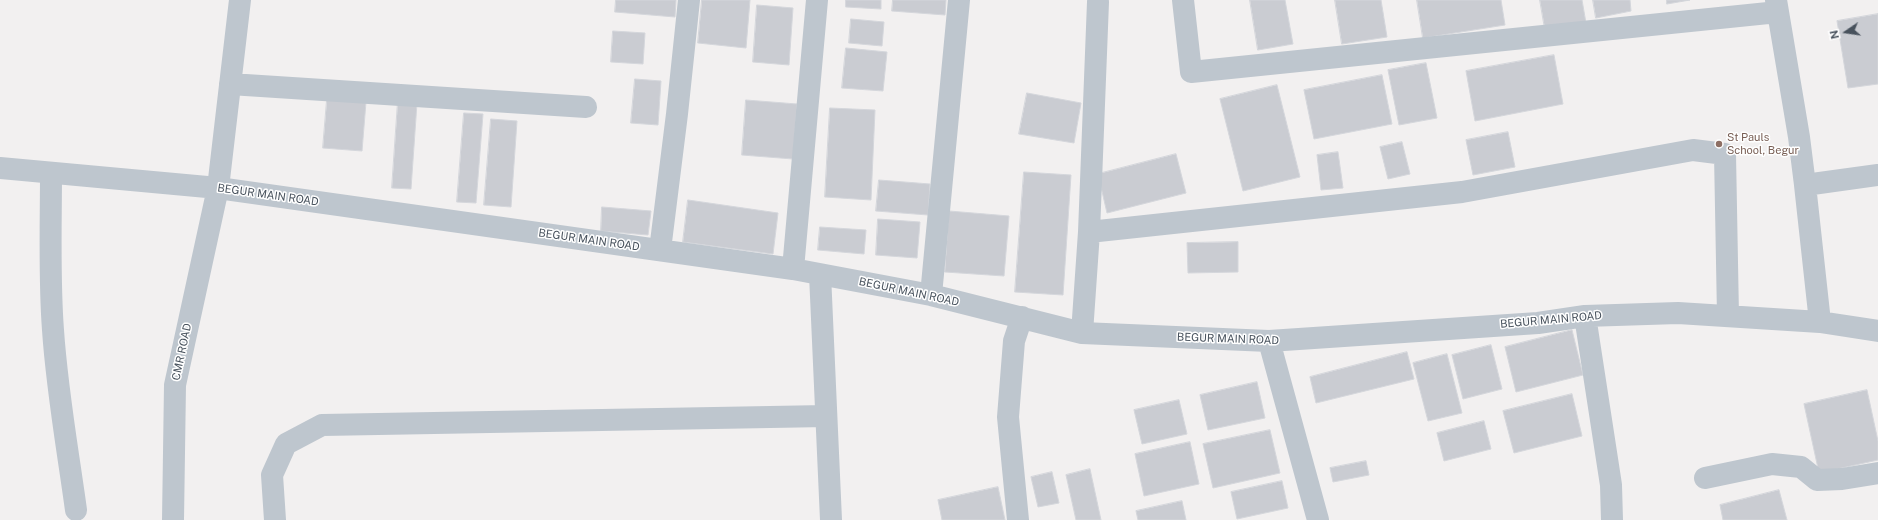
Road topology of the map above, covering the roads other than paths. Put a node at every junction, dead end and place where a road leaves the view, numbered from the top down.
1 (240, 0) edge
2 (689, 0) edge
3 (817, 0) edge
4 (959, 0) edge
5 (1183, 0) edge
6 (1098, 2) dead end
7 (1777, 6) edge
8 (230, 84) junction
9 (586, 107) dead end
10 (0, 168) edge
11 (51, 172) junction
12 (1878, 175) edge
13 (1805, 185) junction
14 (218, 188) junction
15 (1089, 232) junction
16 (660, 250) junction
17 (793, 269) junction
18 (820, 274) junction
19 (931, 295) junction
20 (1585, 316) junction
21 (1728, 316) junction
22 (1022, 318) junction
23 (1820, 322) junction
24 (1878, 331) edge
25 (1082, 333) junction
26 (1269, 342) junction
27 (826, 416) junction
28 (1878, 473) edge
29 (1705, 478) dead end
30 (76, 510) dead end
31 (173, 520) edge
32 (275, 520) edge
33 (831, 520) edge
34 (1018, 520) edge
35 (1318, 520) edge
36 (1612, 520) edge

1 - 8 street, CMR ROAD
2 - 16 street
3 - 17 street
4 - 19 street
5 - 7 street
6 - 15 street
7 - 13 street
8 - 9 street
8 - 14 street, CMR ROAD
10 - 11 street, BEGUR MAIN ROAD
11 - 14 street, BEGUR MAIN ROAD
11 - 30 street
12 - 13 street
13 - 23 street
14 - 16 street, BEGUR MAIN ROAD
14 - 31 street, CMR ROAD
15 - 21 street
15 - 25 street
16 - 17 street, BEGUR MAIN ROAD
17 - 18 street, BEGUR MAIN ROAD
18 - 19 street, BEGUR MAIN ROAD
18 - 27 street
19 - 22 street, BEGUR MAIN ROAD
20 - 21 street, BEGUR MAIN ROAD
20 - 26 street, BEGUR MAIN ROAD
20 - 36 street
21 - 23 street, BEGUR MAIN ROAD
22 - 25 street, BEGUR MAIN ROAD
22 - 34 street
23 - 24 street, BEGUR MAIN ROAD
25 - 26 street, BEGUR MAIN ROAD
26 - 35 street
27 - 32 street
27 - 33 street
28 - 29 street

